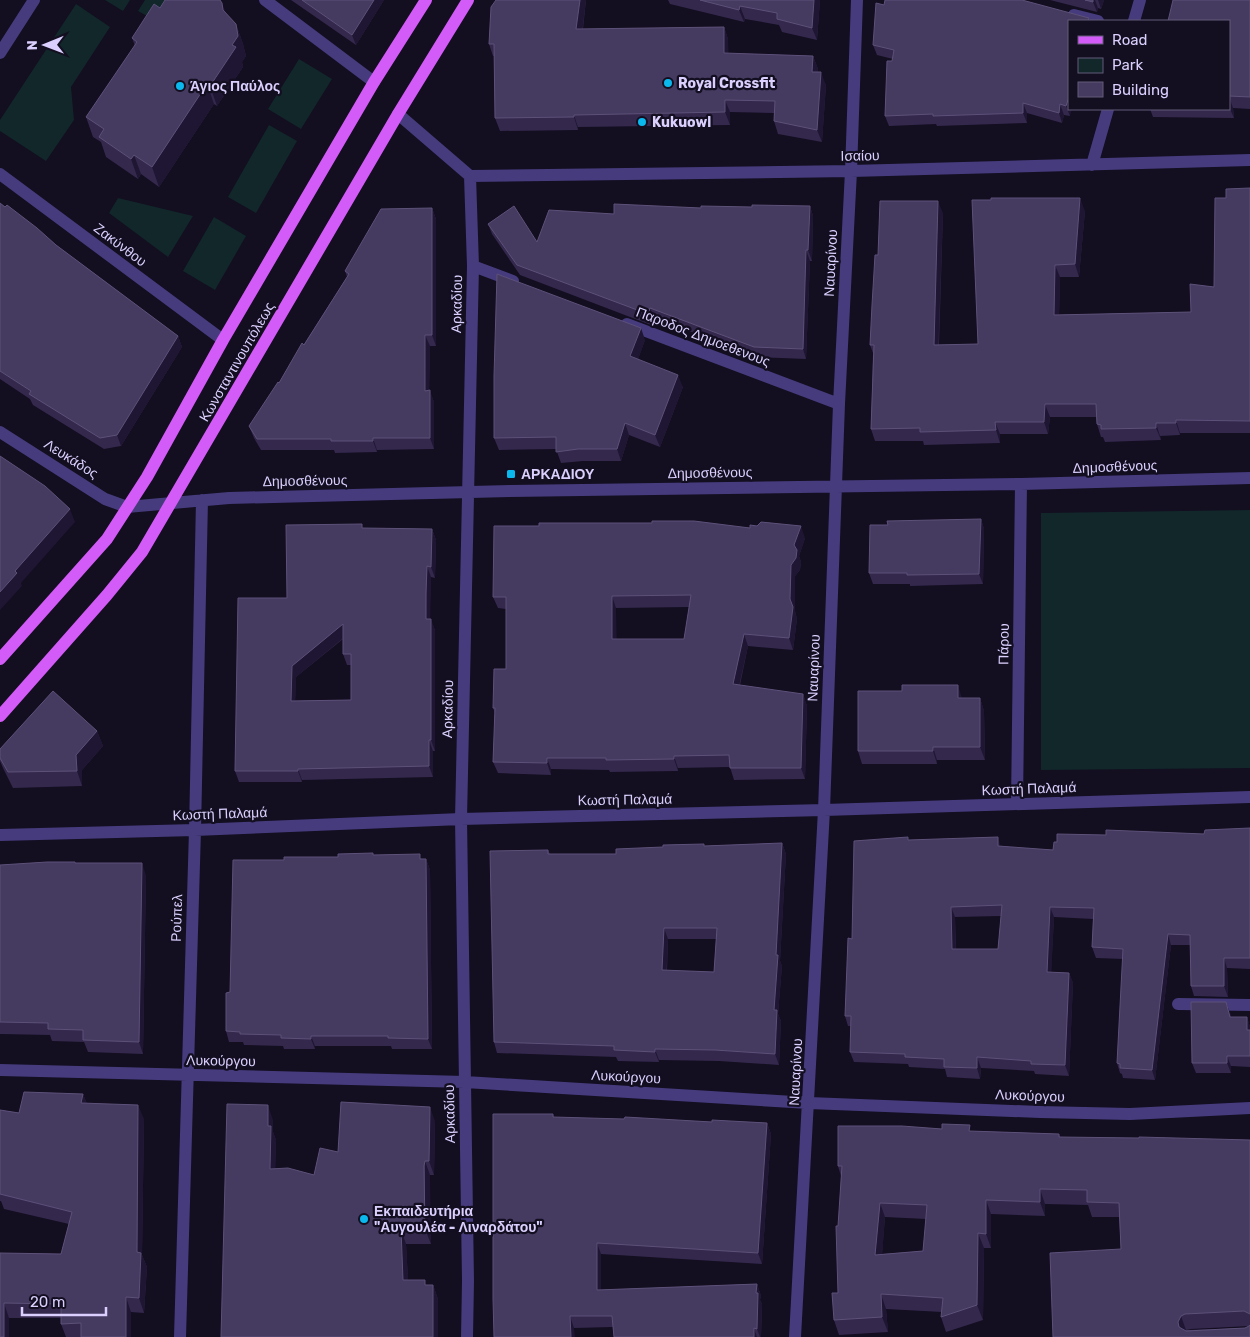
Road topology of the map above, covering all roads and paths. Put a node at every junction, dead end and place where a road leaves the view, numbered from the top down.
1 (34, 0) edge
2 (265, 0) edge
3 (426, 0) edge
4 (468, 0) edge
5 (857, 0) edge
6 (1140, 0) edge
7 (1063, 12) edge
8 (1094, 20) edge
9 (1134, 20) edge
10 (0, 53) edge
11 (374, 82) junction
12 (1108, 110) edge
13 (398, 114) junction
14 (1250, 160) edge
15 (1092, 164) junction
16 (851, 171) junction
17 (0, 174) edge
18 (470, 176) junction
19 (473, 266) junction
20 (528, 287) edge
21 (619, 321) edge
22 (223, 340) junction
23 (839, 404) junction
24 (0, 432) edge
25 (1250, 478) edge
26 (1021, 484) junction
27 (836, 486) junction
28 (467, 493) junction
29 (202, 500) junction
30 (172, 504) junction
31 (127, 507) junction
32 (0, 659) edge
33 (0, 716) edge
34 (1250, 796) edge
35 (1017, 804) junction
36 (824, 810) junction
37 (461, 819) junction
38 (195, 830) junction
39 (0, 835) edge
40 (1178, 1004) dead end
41 (1250, 1005) edge
42 (0, 1070) edge
43 (188, 1076) junction
44 (464, 1082) junction
45 (809, 1102) junction
46 (1250, 1108) edge
47 (180, 1337) edge
48 (467, 1337) edge
49 (795, 1337) edge

1 - 10 street
2 - 11 street
3 - 11 main road, Κωνσταντινουπόλεως
4 - 13 main road, Κωνσταντινουπόλεως
5 - 16 street, Ναυαρίνου
6 - 9 street
7 - 8 street
11 - 22 main road, Κωνσταντινουπόλεως
12 - 15 street
13 - 18 street
13 - 30 main road, Κωνσταντινουπόλεως
14 - 15 street, Ισαίου
15 - 16 street, Ισαίου
16 - 18 street, Ισαίου
16 - 23 street, Ναυαρίνου
17 - 22 street, Ζακύνθου
18 - 19 street, Αρκαδίου
19 - 20 street
19 - 28 street, Αρκαδίου
21 - 23 street, Παροδος Δημοεθενους
22 - 31 main road, Κωνσταντινουπόλεως
23 - 27 street, Ναυαρίνου
24 - 31 street, Λευκάδος
25 - 26 street, Δημοσθένους
26 - 27 street, Δημοσθένους
26 - 35 street, Πάρου
27 - 28 street, Δημοσθένους
27 - 36 street, Ναυαρίνου
28 - 29 street, Δημοσθένους
28 - 37 street, Αρκαδίου
29 - 30 street, Δημοσθένους
29 - 38 street, Ρούπελ
30 - 31 street, Δημοσθένους
30 - 33 main road, Κωνσταντινουπόλεως
31 - 32 main road, Κωνσταντινουπόλεως
34 - 35 street, Κωστή Παλαμά
35 - 36 street, Κωστή Παλαμά
36 - 37 street, Κωστή Παλαμά
36 - 45 street, Ναυαρίνου
37 - 38 street, Κωστή Παλαμά
37 - 44 street, Αρκαδίου
38 - 39 street, Κωστή Παλαμά
38 - 43 street, Ρούπελ
40 - 41 street
42 - 43 street, Λυκούργου
43 - 44 street, Λυκούργου
43 - 47 street, Ρούπελ
44 - 45 street, Λυκούργου
44 - 48 street, Αρκαδίου
45 - 46 street, Λυκούργου
45 - 49 street, Ναυαρίνου

